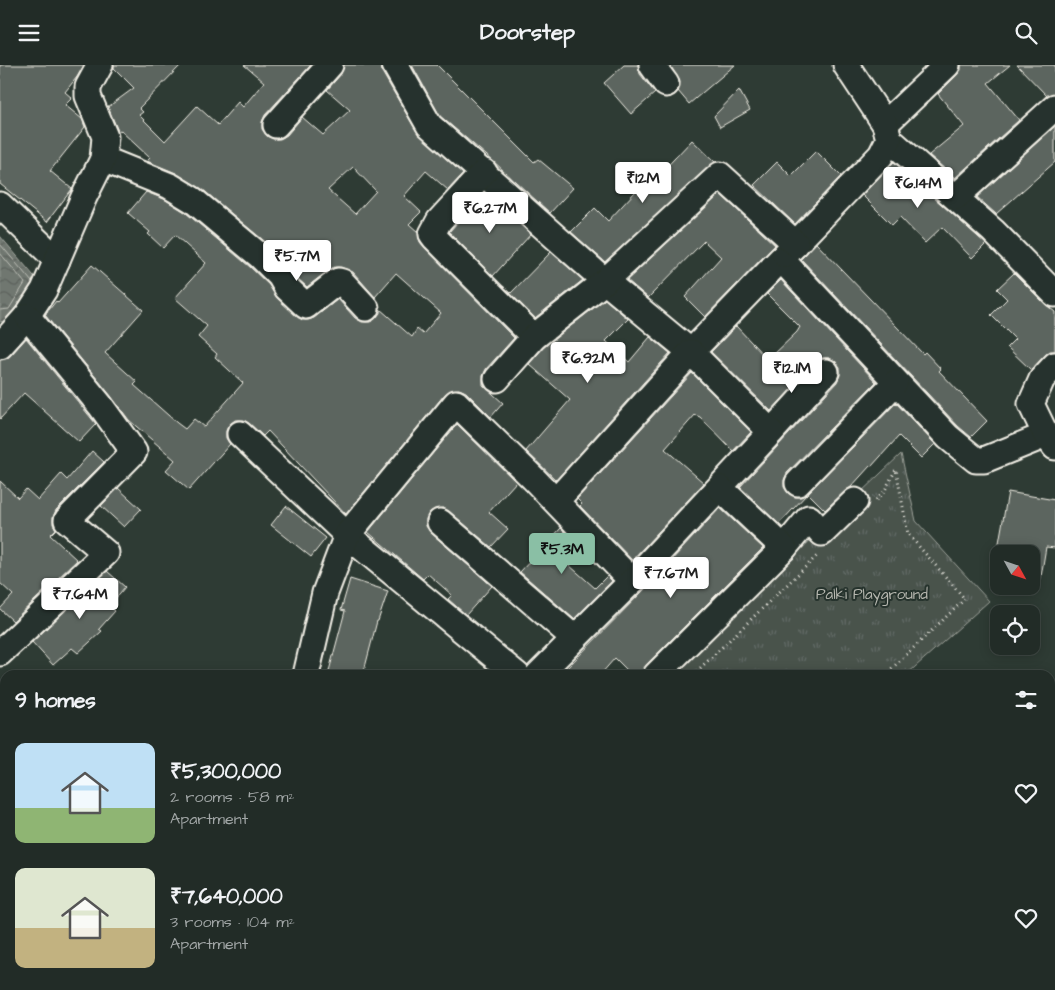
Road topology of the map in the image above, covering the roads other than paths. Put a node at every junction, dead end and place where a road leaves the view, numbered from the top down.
1 (100, 65) edge
2 (330, 65) edge
3 (846, 65) edge
4 (947, 65) edge
5 (399, 67) edge
6 (1055, 107) edge
7 (276, 125) dead end
8 (887, 131) junction
9 (103, 159) junction
10 (484, 172) junction
11 (956, 197) junction
12 (0, 205) edge
13 (788, 251) junction
14 (57, 260) junction
15 (605, 281) junction
16 (1055, 294) edge
17 (366, 309) dead end
18 (27, 316) junction
19 (534, 337) junction
20 (0, 346) edge
21 (691, 352) junction
22 (1055, 365) edge
23 (826, 373) dead end
24 (497, 379) dead end
25 (896, 383) junction
26 (771, 431) junction
27 (240, 434) dead end
28 (1050, 441) edge
29 (798, 483) dead end
30 (720, 488) junction
31 (556, 501) junction
32 (862, 503) road end
33 (440, 522) dead end
34 (347, 535) junction
35 (784, 548) junction
36 (632, 581) junction
37 (574, 638) junction
38 (0, 653) edge
39 (307, 670) edge
40 (511, 670) edge
41 (543, 670) edge
42 (661, 670) edge

1 - 9 street
2 - 7 street
3 - 8 street
4 - 8 street
5 - 10 street
6 - 11 street
8 - 11 street
8 - 13 street
9 - 14 street
9 - 17 street
10 - 15 street
10 - 19 street
11 - 16 street
12 - 14 street
13 - 15 street
13 - 21 street
13 - 25 street
14 - 18 street
15 - 19 street
15 - 21 street
18 - 20 street
18 - 38 street
19 - 24 street
21 - 26 street
21 - 31 street
22 - 28 street
23 - 26 street
25 - 28 street
25 - 29 street
26 - 30 street
27 - 34 street
30 - 35 street
30 - 36 street
31 - 34 street
31 - 36 street
32 - 35 street
33 - 37 street
34 - 39 street
34 - 40 street
35 - 42 street
36 - 37 street
37 - 41 street

